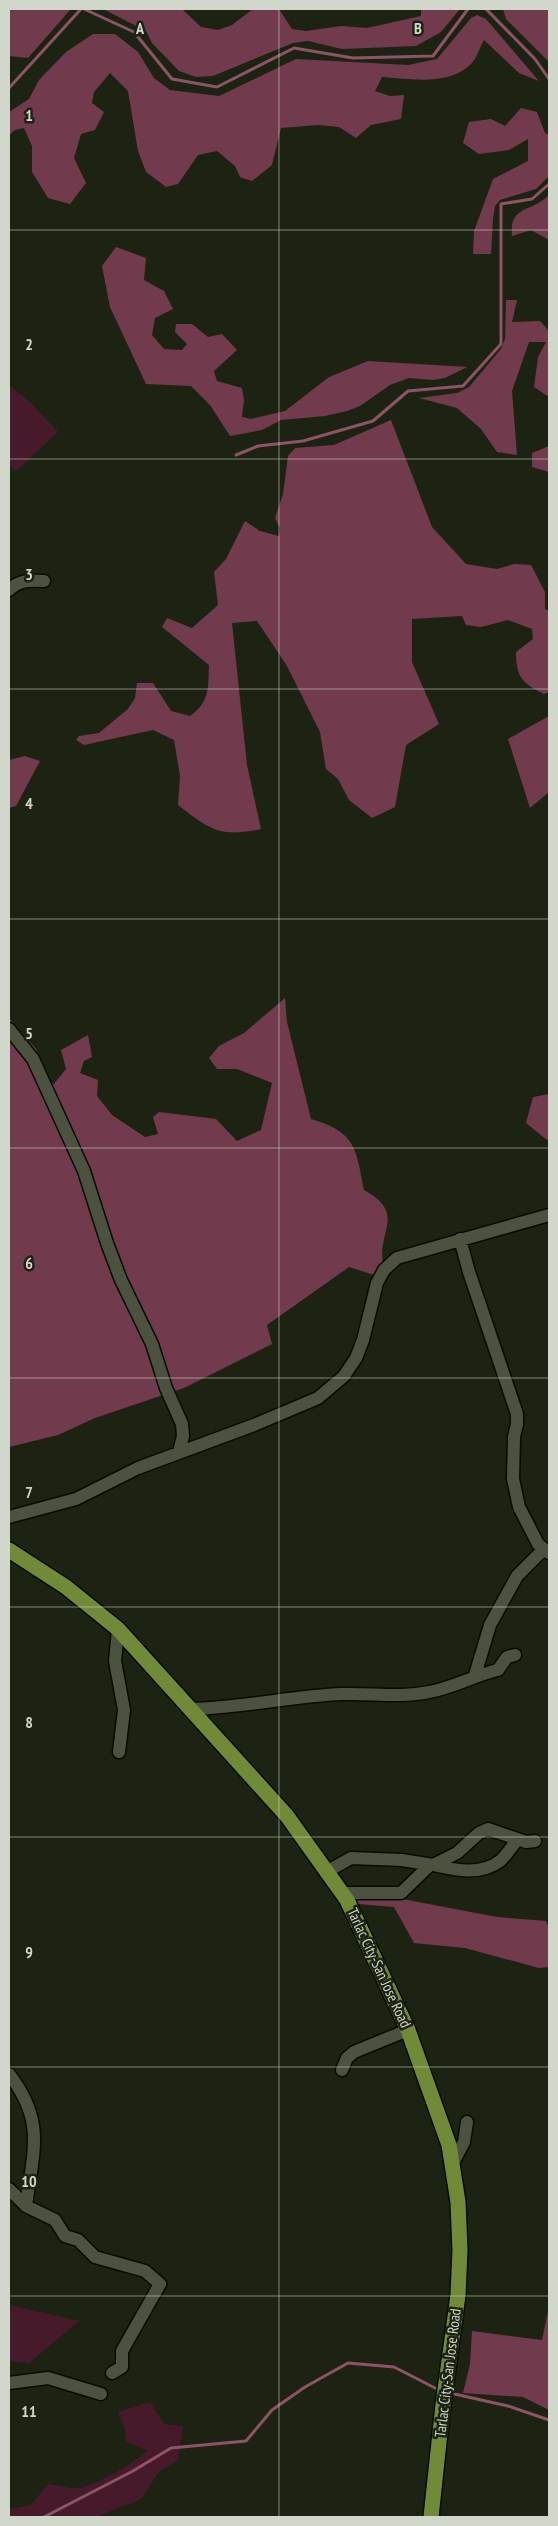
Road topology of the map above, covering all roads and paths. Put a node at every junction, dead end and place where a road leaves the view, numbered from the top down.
1 (44, 581) dead end
2 (9, 590) edge
3 (9, 1029) edge
4 (549, 1215) edge
5 (460, 1239) junction
6 (179, 1452) junction
7 (9, 1517) edge
8 (9, 1550) edge
9 (546, 1552) edge
10 (118, 1629) junction
11 (515, 1655) dead end
12 (476, 1675) junction
13 (191, 1709) junction
14 (119, 1752) dead end
15 (518, 1839) junction
16 (535, 1842) dead end
17 (432, 1865) junction
18 (328, 1870) junction
19 (343, 1893) junction
20 (408, 2030) junction
21 (342, 2070) dead end
22 (9, 2074) edge
23 (467, 2122) dead end
24 (453, 2163) junction
25 (9, 2189) edge
26 (26, 2206) junction
27 (112, 2373) dead end
28 (9, 2383) edge
29 (101, 2394) dead end
30 (431, 2517) edge

1 - 2 street
3 - 6 street
4 - 5 street
5 - 6 street
5 - 9 street
6 - 7 street
8 - 10 main road, Tarlac City-San Jose Road
9 - 12 street
10 - 13 main road, Tarlac City-San Jose Road
10 - 14 street
11 - 12 street
12 - 13 street
13 - 18 main road, Tarlac City-San Jose Road
15 - 16 street
15 - 17 street
15 - 17 street
17 - 18 street
17 - 19 street
18 - 19 main road, Tarlac City-San Jose Road
19 - 20 main road, Tarlac City-San Jose Road
20 - 21 street
20 - 24 main road, Tarlac City-San Jose Road
22 - 26 street
23 - 24 street
24 - 30 main road, Tarlac City-San Jose Road
25 - 26 street
26 - 27 street
28 - 29 street

